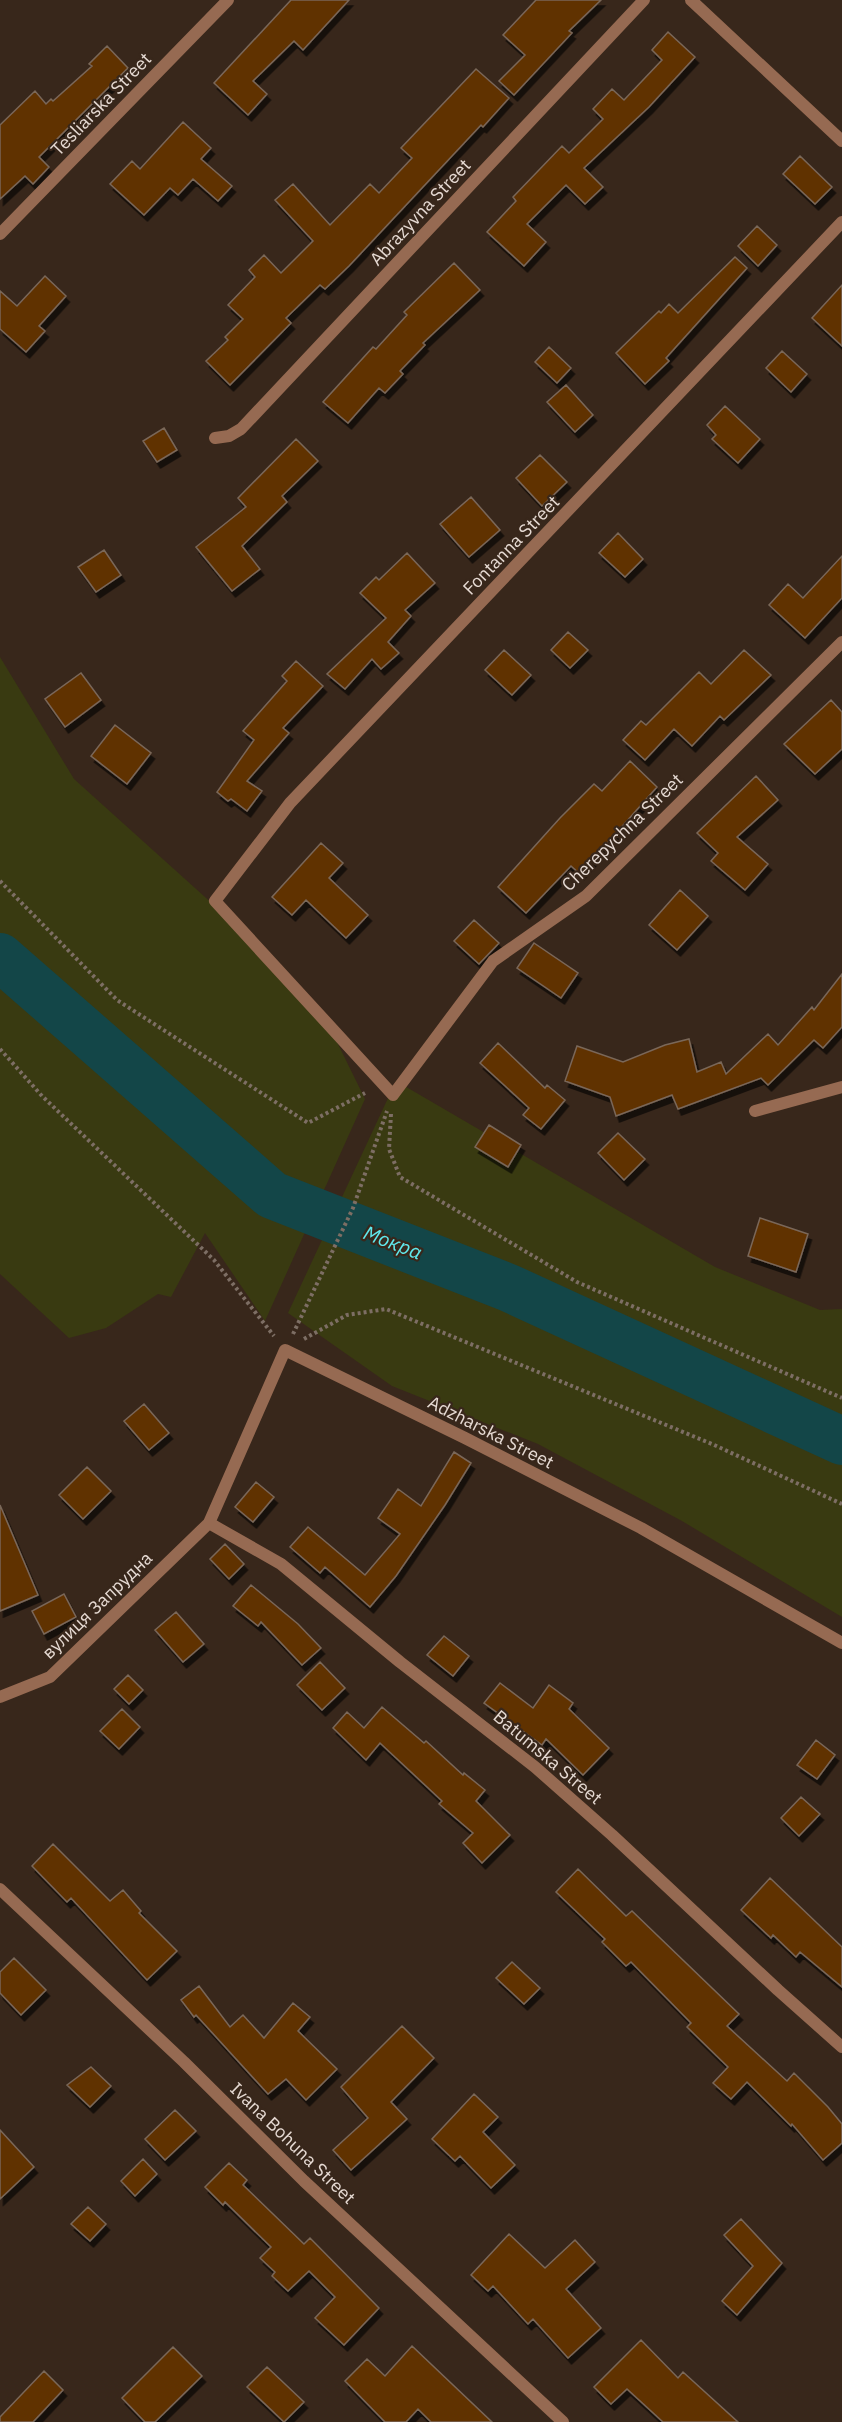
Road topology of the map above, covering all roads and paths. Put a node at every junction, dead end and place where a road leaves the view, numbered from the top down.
1 (228, 0) edge
2 (644, 0) edge
3 (691, 0) edge
4 (842, 141) edge
5 (842, 222) edge
6 (0, 234) edge
7 (215, 438) dead end
8 (842, 642) edge
9 (0, 881) edge
10 (0, 1049) edge
11 (382, 1084) junction
12 (842, 1087) edge
13 (393, 1095) junction
14 (754, 1111) dead end
15 (285, 1350) junction
16 (842, 1398) edge
17 (842, 1504) edge
18 (209, 1523) junction
19 (842, 1643) edge
20 (0, 1697) edge
21 (0, 1888) edge
22 (842, 2047) edge
23 (563, 2422) edge

1 - 6 street, Tesliarska Street
2 - 7 street, Abrazyvna Street
3 - 4 street
5 - 11 street, Fontanna Street
8 - 13 street, Cherepychna Street
9 - 11 path
10 - 15 path
11 - 13 street
12 - 14 street
13 - 15 path
13 - 16 path
15 - 17 path
15 - 18 street
15 - 19 street, Adzharska Street
18 - 20 street, вулиця Запрудна
18 - 22 street, Batumska Street
21 - 23 street, Ivana Bohuna Street

